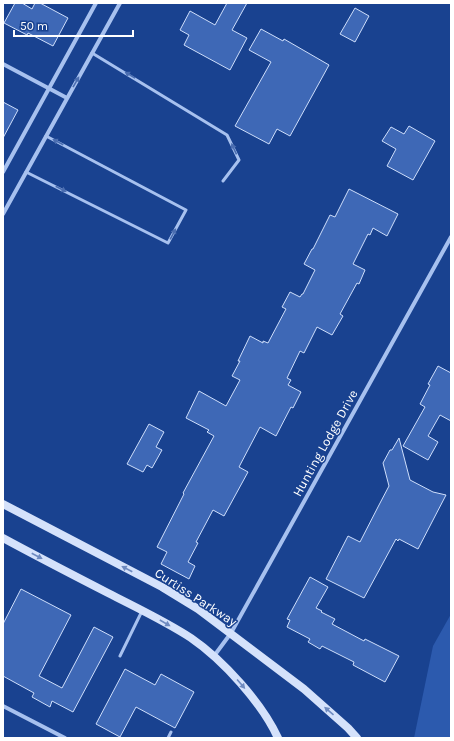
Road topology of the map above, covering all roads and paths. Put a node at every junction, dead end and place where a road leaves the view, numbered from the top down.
1 (96, 3) edge
2 (120, 3) edge
3 (92, 53) junction
4 (3, 64) edge
5 (49, 88) junction
6 (67, 98) junction
7 (46, 136) junction
8 (3, 172) edge
9 (26, 172) junction
10 (223, 181) dead end
11 (3, 214) edge
12 (451, 237) edge
13 (3, 504) edge
14 (3, 538) edge
15 (142, 611) junction
16 (231, 634) junction
17 (120, 656) dead end
18 (214, 656) junction
19 (3, 706) edge
20 (171, 732) dead end
21 (65, 738) edge
22 (168, 738) edge
23 (278, 738) edge
24 (357, 738) edge

1 - 5 street
2 - 3 street
6 -> 3 street
10 -> 3 lane
4 - 5 street
5 - 6 street
5 - 8 street
6 - 7 street
7 - 9 street
9 -> 7 lane
9 - 11 street
12 - 16 street, Hunting Lodge Drive
16 -> 13 main road, Curtiss Parkway
14 -> 15 main road
15 - 17 lane
15 -> 18 main road
16 - 18 street, Hunting Lodge Drive
24 -> 16 main road, Curtiss Parkway
18 -> 23 main road
19 - 21 street
20 - 22 lane

